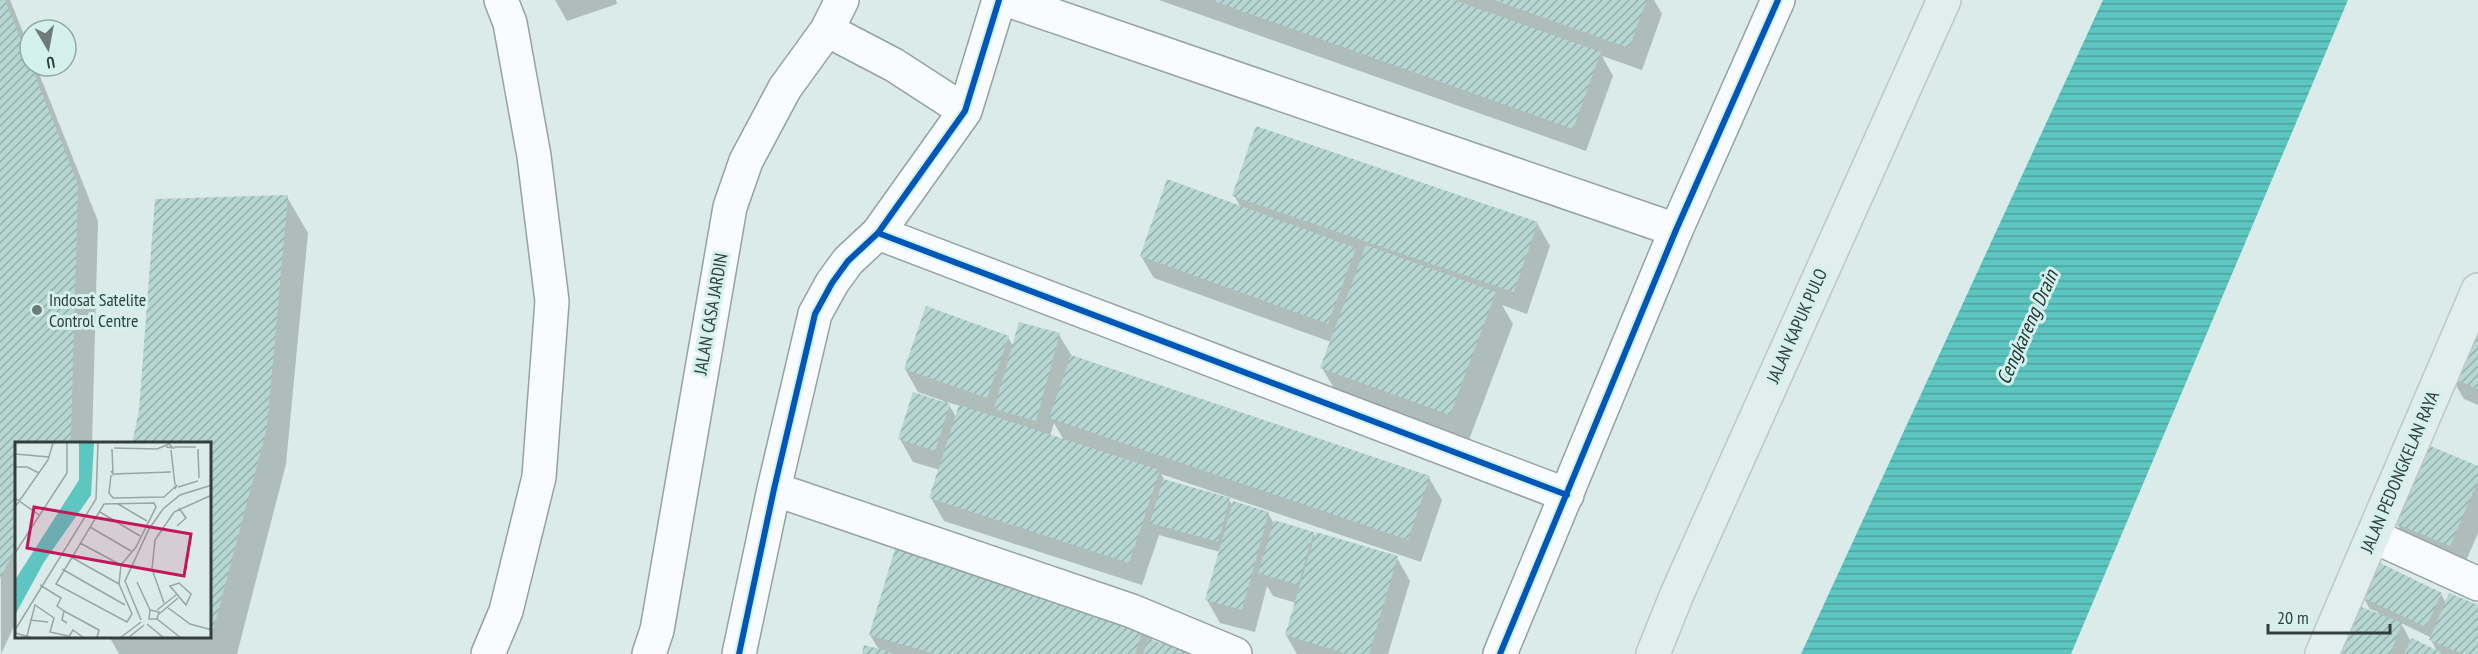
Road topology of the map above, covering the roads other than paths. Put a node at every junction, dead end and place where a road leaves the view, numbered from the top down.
1 (501, 0) edge
2 (842, 0) edge
3 (999, 0) edge
4 (1008, 0) edge
5 (1778, 0) edge
6 (1944, 0) edge
7 (827, 30) junction
8 (965, 111) junction
9 (1676, 230) junction
10 (878, 233) junction
11 (2478, 290) edge
12 (774, 489) junction
13 (1567, 495) junction
14 (2373, 536) junction
15 (2478, 584) edge
16 (488, 654) edge
17 (649, 654) edge
18 (739, 654) edge
19 (1235, 654) edge
20 (1500, 654) edge
21 (1653, 654) edge
22 (2322, 654) edge

1 - 16 street
2 - 7 street, JALAN CASA JARDIN
3 - 8 street
4 - 9 street
5 - 9 street
6 - 21 main road, JALAN KAPUK PULO
7 - 8 street
7 - 17 street, JALAN CASA JARDIN
8 - 10 street
9 - 13 street
10 - 12 street
10 - 13 street
11 - 14 main road, JALAN PEDONGKELAN RAYA
12 - 18 street
12 - 19 street
13 - 20 street
14 - 15 street
14 - 22 main road, JALAN PEDONGKELAN RAYA

